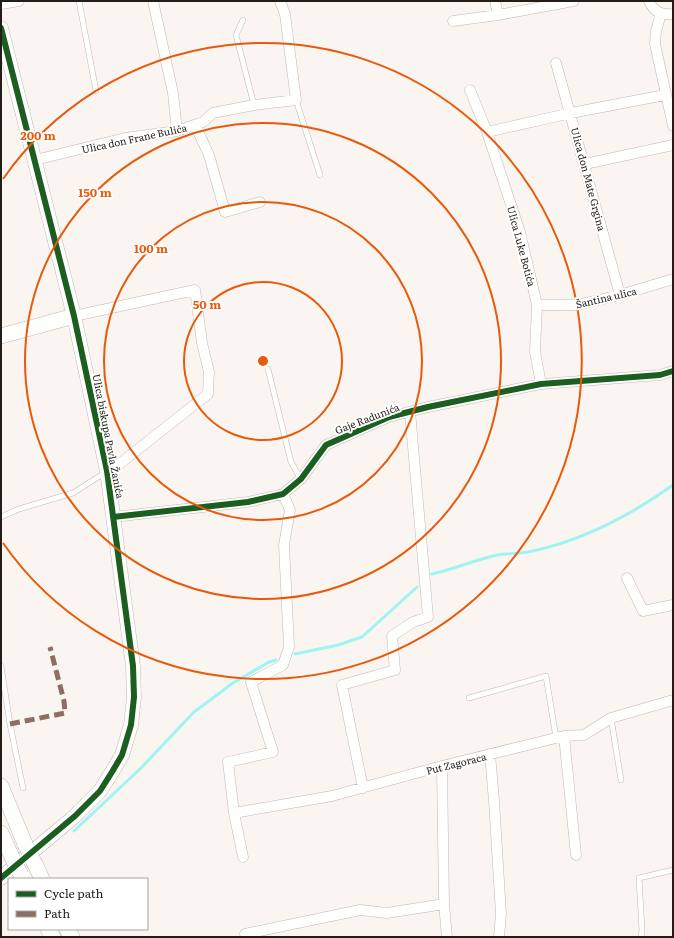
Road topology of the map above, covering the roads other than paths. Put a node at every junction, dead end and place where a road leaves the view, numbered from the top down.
1 (19, 1) edge
2 (79, 1) edge
3 (153, 1) edge
4 (280, 1) edge
5 (495, 1) edge
6 (574, 1) edge
7 (650, 1) edge
8 (1, 4) edge
9 (661, 14) junction
10 (673, 14) edge
11 (498, 15) junction
12 (243, 20) dead end
13 (452, 21) dead end
14 (1, 28) edge
15 (556, 63) dead end
16 (470, 90) dead end
17 (96, 91) dead end
18 (665, 95) junction
19 (296, 100) junction
20 (254, 105) junction
21 (571, 113) junction
22 (195, 125) junction
23 (673, 126) edge
24 (177, 131) junction
25 (487, 132) junction
26 (673, 145) edge
27 (35, 160) junction
28 (584, 164) junction
29 (320, 175) dead end
30 (260, 202) dead end
31 (673, 280) edge
32 (620, 295) junction
33 (537, 305) junction
34 (74, 316) junction
35 (1, 336) edge
36 (268, 369) dead end
37 (673, 371) edge
38 (541, 384) junction
39 (410, 412) junction
40 (107, 471) junction
41 (301, 479) junction
42 (283, 494) junction
43 (1, 517) edge
44 (113, 517) junction
45 (627, 578) dead end
46 (673, 605) edge
47 (1, 666) edge
48 (469, 698) dead end
49 (673, 700) edge
50 (611, 718) junction
51 (560, 737) junction
52 (490, 754) junction
53 (442, 766) junction
54 (621, 780) dead end
55 (1, 786) edge
56 (23, 788) dead end
57 (364, 788) junction
58 (234, 813) junction
59 (1, 833) edge
60 (32, 845) junction
61 (576, 855) dead end
62 (243, 857) dead end
63 (673, 870) edge
64 (21, 877) edge
65 (1, 878) edge
66 (42, 878) edge
67 (444, 904) junction
68 (244, 934) dead end
69 (447, 937) edge
70 (499, 937) edge
71 (641, 937) edge

1 - 8 street
2 - 17 lane
3 - 24 street
4 - 19 street
5 - 11 street
6 - 11 street
7 - 9 street
9 - 10 street
9 - 18 street
11 - 13 street
12 - 20 lane
14 - 27 street, Ulica biskupa Pavla Žanića
15 - 21 street, Ulica don Mate Grgina
16 - 25 street, Ulica Luke Botića
18 - 21 street
18 - 23 street
19 - 20 street, Ulica don Frane Bulića
19 - 29 lane
20 - 22 street, Ulica don Frane Bulića
21 - 25 street
21 - 28 street, Ulica don Mate Grgina
22 - 24 street, Ulica don Frane Bulića
22 - 30 street
24 - 27 street, Ulica don Frane Bulića
25 - 33 street, Ulica Luke Botića
26 - 28 street
27 - 34 street, Ulica biskupa Pavla Žanića
28 - 32 street, Ulica don Mate Grgina
31 - 32 street, Šantina ulica
32 - 33 street, Šantina ulica
33 - 38 street, Ulica Luke Botića
34 - 35 main road
34 - 40 street, Ulica biskupa Pavla Žanića
34 - 40 street
36 - 41 lane
37 - 38 street, Gaje Radunića
38 - 39 street, Gaje Radunića
39 - 41 street, Gaje Radunića
39 - 57 street
40 - 43 lane
40 - 44 street, Ulica biskupa Pavla Žanića
41 - 42 street, Gaje Radunića
42 - 44 street, Gaje Radunića
42 - 58 street
44 - 60 street, Ulica biskupa Pavla Žanića
45 - 46 street
47 - 56 lane
48 - 51 lane
49 - 50 street, Put Zagoraca
50 - 51 street, Put Zagoraca
50 - 54 lane
51 - 52 street, Put Zagoraca
51 - 61 street
52 - 53 street, Put Zagoraca
52 - 70 street
53 - 57 street, Put Zagoraca
53 - 67 street
55 - 60 main road
57 - 58 street, Put Zagoraca
58 - 62 street
59 - 64 main road, bridge
60 - 65 street, Ulica biskupa Pavla Žanića
60 - 66 main road, bridge
63 - 71 lane
67 - 68 street
67 - 69 street

